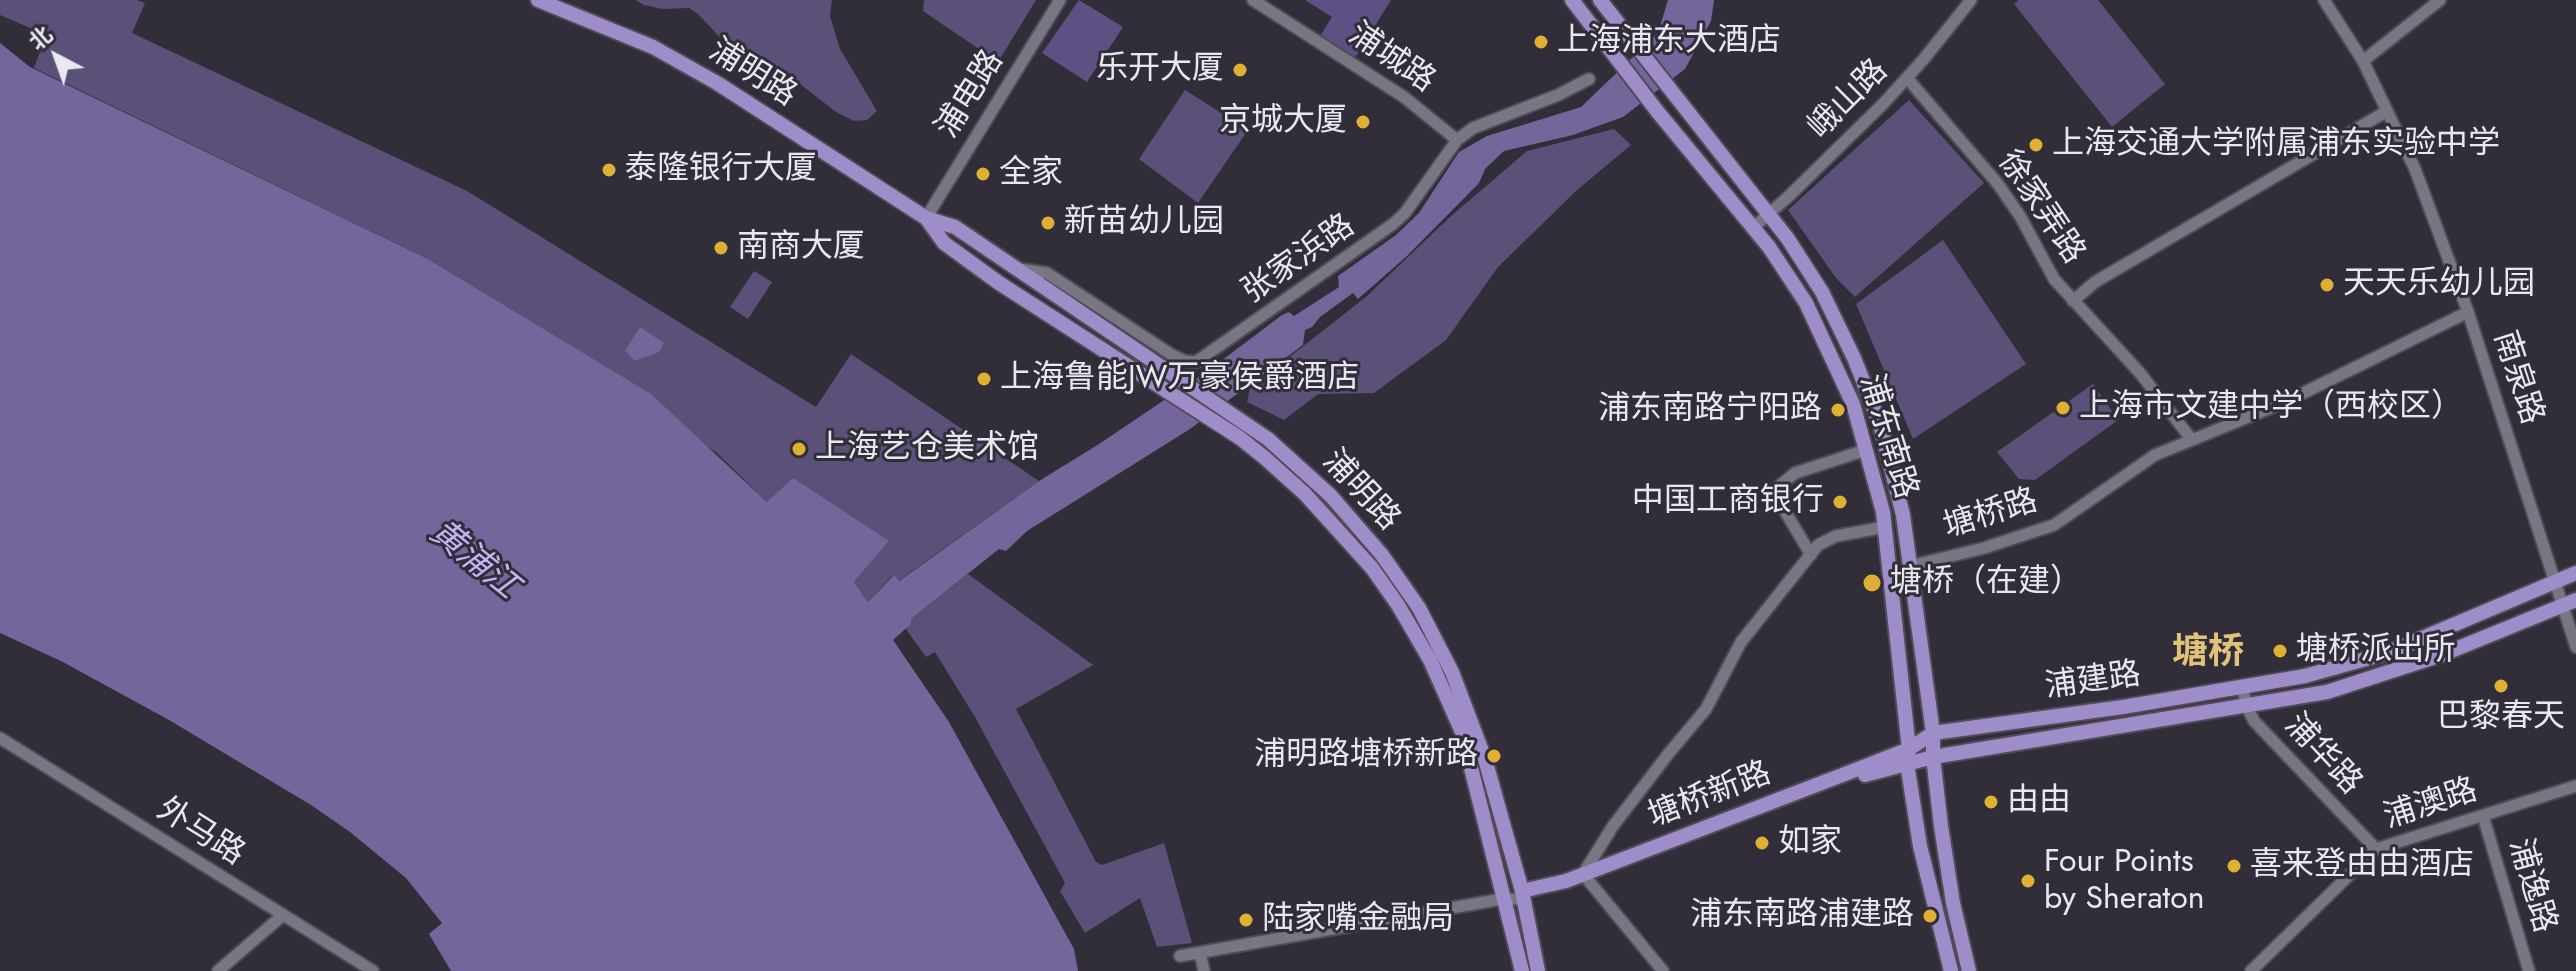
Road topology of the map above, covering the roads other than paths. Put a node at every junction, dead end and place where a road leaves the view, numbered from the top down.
1 (538, 0) edge
2 (1060, 0) edge
3 (1253, 0) edge
4 (1572, 0) edge
5 (1600, 0) edge
6 (1971, 0) edge
7 (2324, 0) edge
8 (2440, 0) edge
9 (2363, 61) junction
10 (1907, 78) junction
11 (1589, 79) dead end
12 (2387, 111) junction
13 (1457, 140) junction
14 (1769, 214) junction
15 (926, 218) junction
16 (1754, 227) junction
17 (1015, 268) junction
18 (2073, 301) junction
19 (2468, 312) junction
20 (2192, 440) junction
21 (1866, 450) junction
22 (1885, 527) junction
23 (1811, 555) junction
24 (1910, 566) junction
25 (2576, 573) edge
26 (2555, 582) junction
27 (2570, 603) edge
28 (2576, 647) edge
29 (2243, 688) junction
30 (2246, 705) junction
31 (1933, 733) junction
32 (0, 738) edge
33 (1908, 756) junction
34 (1933, 757) junction
35 (2576, 786) edge
36 (2483, 816) junction
37 (2376, 849) junction
38 (1584, 877) junction
39 (1522, 895) junction
40 (1502, 899) junction
41 (283, 915) junction
42 (1962, 940) junction
43 (1200, 953) junction
44 (1180, 956) dead end
45 (218, 971) edge
46 (373, 971) edge
47 (1204, 971) edge
48 (1522, 971) edge
49 (1538, 971) edge
50 (1663, 971) edge
51 (1951, 971) edge
52 (1969, 971) edge
53 (1976, 971) edge
54 (2251, 971) edge
55 (2529, 971) edge

1 - 15 main road, 浦明路
2 - 15 street, 浦电路
3 - 13 street, 浦城路
4 - 16 main road, 浦东南路
5 - 14 main road, 浦东南路
6 - 10 street, 峨山路
7 - 9 street, 南泉路
8 - 9 street
9 - 12 street, 南泉路
10 - 14 street, 峨山路
10 - 18 street, 徐家弄路
11 - 13 street, 张家浜路
12 - 18 street
12 - 19 street, 南泉路
13 - 17 street, 张家浜路
14 - 16 street, 峨山路
14 - 24 main road, 浦东南路
15 - 17 main road, 浦明路
15 - 40 main road, 浦明路
16 - 21 main road, 浦东南路
17 - 39 main road, 浦明路
18 - 20 street, 徐家弄路
19 - 20 street, 塘桥路
19 - 26 street, 南泉路
20 - 24 street, 塘桥路
21 - 22 main road, 浦东南路
21 - 23 street
22 - 23 street
22 - 33 main road, 浦东南路
23 - 38 street
24 - 31 main road, 浦东南路
25 - 26 main road, 浦建路
26 - 27 street, 南泉路
26 - 29 main road, 浦建路
27 - 28 street, 南泉路
27 - 30 main road, 浦建路
29 - 30 street, 浦华路
29 - 31 main road, 浦建路
30 - 34 main road, 浦建路
30 - 37 street, 浦华路
31 - 33 main road, 塘桥新路
31 - 34 main road, 浦东南路
32 - 41 street, 外马路
33 - 34 main road, 塘桥新路
33 - 38 main road, 塘桥新路
33 - 51 main road, 浦东南路
34 - 42 main road, 浦东南路
35 - 36 street, 浦澳路
36 - 37 street, 浦澳路
36 - 55 street, 浦逸路
37 - 54 street, 浦澳路
38 - 39 main road, 塘桥新路
38 - 50 street
39 - 40 street, 塘桥新路
39 - 49 main road, 浦明路
40 - 43 street, 塘桥新路
40 - 48 main road, 浦明路
41 - 45 street
41 - 46 street, 外马路
42 - 52 main road, 浦东南路
42 - 53 main road, 浦东南路
43 - 44 street, 塘桥新路
43 - 47 street

